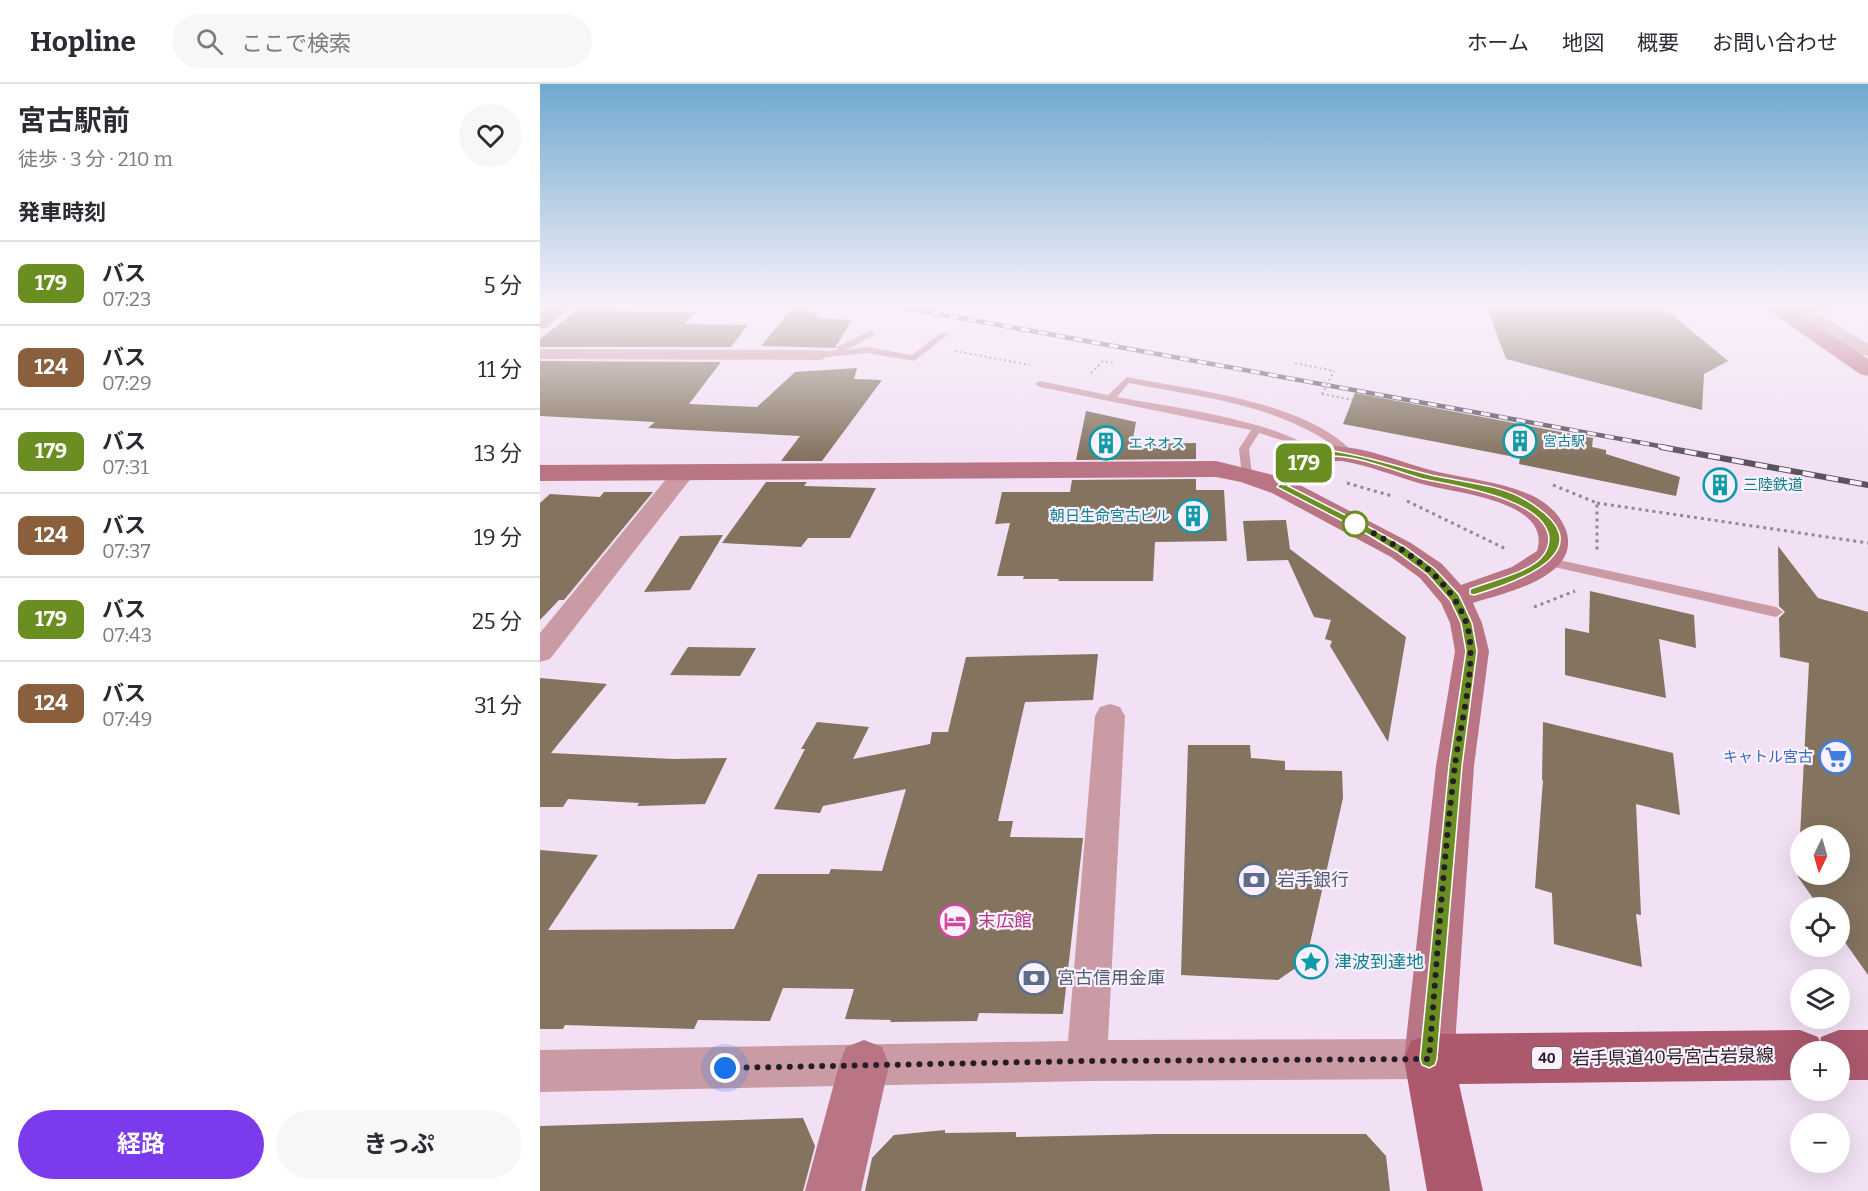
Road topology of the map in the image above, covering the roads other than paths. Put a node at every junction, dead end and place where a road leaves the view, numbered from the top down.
1 (723, 355) edge
2 (818, 355) joint
3 (821, 355) edge
4 (894, 355) edge
5 (918, 355) edge
6 (1846, 355) edge
7 (1868, 369) edge
8 (1040, 384) dead end
9 (1110, 398) junction
10 (1257, 428) junction
11 (1315, 455) junction
12 (1351, 455) junction
13 (684, 472) junction
14 (540, 473) edge
15 (1247, 475) junction
16 (1294, 493) junction
17 (1538, 566) junction
18 (1455, 598) junction
19 (1776, 612) dead end
20 (540, 652) edge
21 (1110, 716) dead end
22 (1868, 1054) edge
23 (1790, 1055) edge
24 (1850, 1055) edge
25 (1429, 1059) junction
26 (1087, 1061) junction
27 (864, 1065) junction
28 (540, 1071) edge
29 (833, 1191) edge
30 (1455, 1191) edge

1 - 2 street
2 - 3 lane
4 - 5 lane
6 - 7 street
8 - 9 lane
9 - 10 lane
9 - 12 lane
10 - 11 lane
10 - 15 lane
11 - 12 street
11 - 16 street
12 - 17 street
13 - 14 street
13 - 15 street
13 - 20 street
15 - 16 street
16 - 18 street
17 - 18 street
17 - 19 lane
18 - 25 street
21 - 26 street
22 - 24 main road
23 - 25 main road, 岩手県道40号宮古岩泉線 / 40
25 - 26 street
25 - 30 main road
26 - 27 street
27 - 28 street
27 - 29 street

